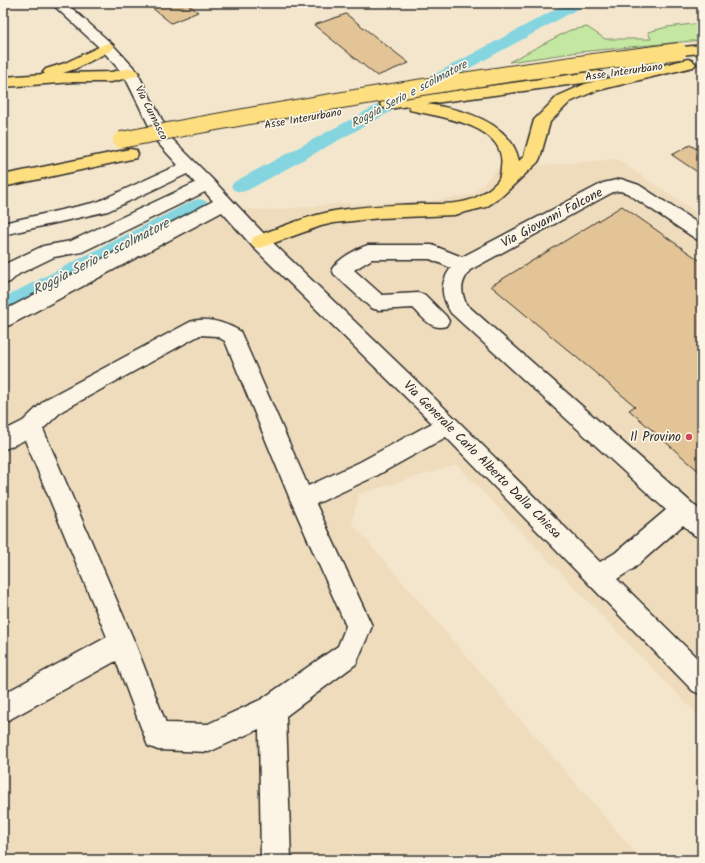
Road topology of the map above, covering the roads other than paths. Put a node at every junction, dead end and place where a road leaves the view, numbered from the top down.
1 (58, 3) edge
2 (107, 47) junction
3 (702, 49) edge
4 (695, 63) edge
5 (131, 73) junction
6 (28, 80) junction
7 (3, 82) edge
8 (388, 104) junction
9 (126, 147) junction
10 (3, 165) edge
11 (189, 167) junction
12 (3, 181) edge
13 (507, 181) junction
14 (207, 184) junction
15 (224, 203) junction
16 (3, 229) edge
17 (702, 235) edge
18 (260, 242) junction
19 (463, 266) junction
20 (3, 277) edge
21 (3, 320) edge
22 (439, 321) dead end
23 (448, 425) junction
24 (31, 427) junction
25 (3, 441) edge
26 (302, 499) junction
27 (683, 510) junction
28 (702, 527) edge
29 (599, 576) junction
30 (122, 643) junction
31 (702, 682) edge
32 (3, 709) edge
33 (272, 709) junction
34 (276, 860) edge

1 - 2 street, Via Curnasco
2 - 5 street, Via Curnasco
2 - 6 highway
3 - 9 highway, Asse Interurbano, bridge
4 - 8 highway, Asse Interurbano
4 - 13 highway
5 - 6 highway
5 - 11 street, Via Curnasco
6 - 7 highway
8 - 9 highway, Asse Interurbano
8 - 13 highway
9 - 10 highway, Asse Interurbano
9 - 12 highway, Asse Interurbano
11 - 14 street, Via Curnasco
11 - 16 street
13 - 18 highway
14 - 15 street, Via Curnasco
14 - 20 street
15 - 18 street, Via Curnasco
15 - 21 street
17 - 19 street, Via Giovanni Falcone
18 - 23 street, Via Generale Carlo Alberto Dalla Chiesa
19 - 22 street
19 - 27 street, Via Giovanni Falcone
23 - 26 street
23 - 29 street, Via Generale Carlo Alberto Dalla Chiesa
24 - 25 street
24 - 26 street
24 - 30 street
26 - 33 street
27 - 28 street
27 - 29 street
29 - 31 street, Via Generale Carlo Alberto Dalla Chiesa
30 - 32 street
30 - 33 street
33 - 34 street

